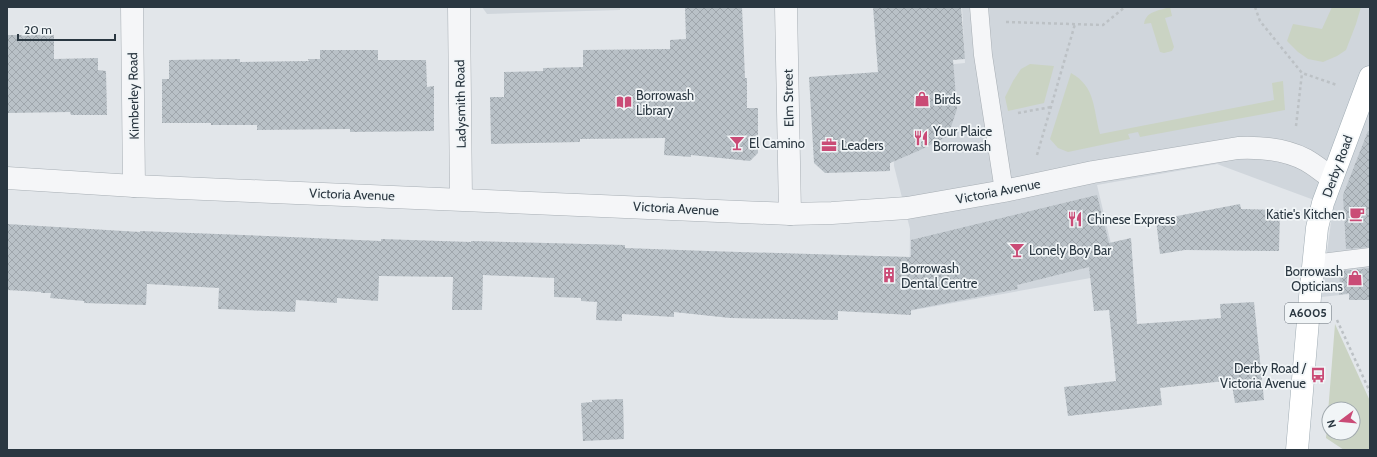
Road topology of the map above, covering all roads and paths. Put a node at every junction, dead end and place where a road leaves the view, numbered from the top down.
1 (132, 7) edge
2 (786, 7) edge
3 (1125, 7) edge
4 (1255, 7) edge
5 (458, 8) edge
6 (980, 14) edge
7 (1075, 24) junction
8 (1302, 73) junction
9 (1367, 85) edge
10 (1051, 107) junction
11 (992, 118) junction
12 (1293, 154) junction
13 (7, 178) edge
14 (1332, 178) junction
15 (134, 186) junction
16 (1028, 186) junction
17 (1004, 191) junction
18 (461, 199) junction
19 (790, 214) junction
20 (1370, 257) edge
21 (1313, 264) junction
22 (1335, 314) dead end
23 (1370, 392) edge
24 (1297, 450) edge

1 - 15 street, Kimberley Road
2 - 19 street, Elm Street
3 - 7 path
4 - 8 path
5 - 18 street, Ladysmith Road
6 - 7 path
6 - 11 lane
7 - 10 path
8 - 9 path
8 - 12 path
9 - 14 main road, Derby Road / A6005
10 - 11 path
10 - 16 path
11 - 17 lane
12 - 14 street, Victoria Avenue
12 - 16 street, Victoria Avenue
13 - 15 street, Victoria Avenue
14 - 21 main road, Derby Road / A6005
15 - 18 street, Victoria Avenue
16 - 17 street, Victoria Avenue
17 - 19 street, Victoria Avenue
18 - 19 street, Victoria Avenue
20 - 21 lane
21 - 24 main road, Derby Road / A6005
22 - 23 path

